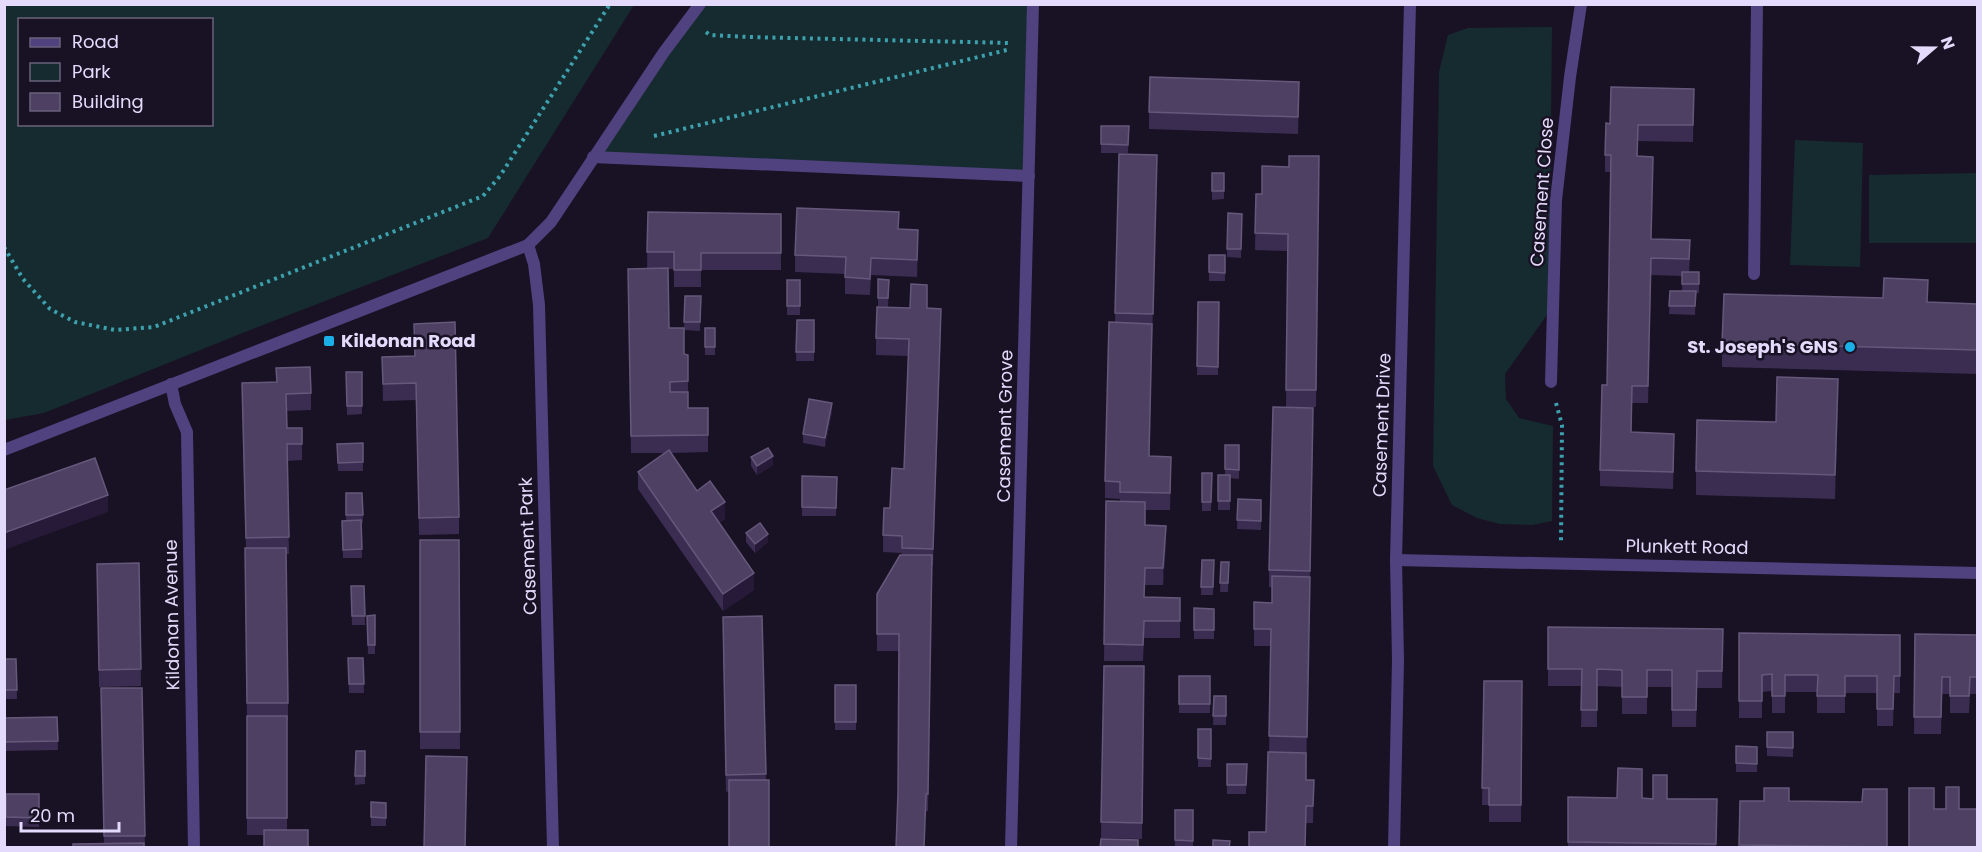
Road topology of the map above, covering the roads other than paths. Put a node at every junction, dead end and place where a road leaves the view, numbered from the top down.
1 (700, 4) edge
2 (1033, 4) edge
3 (1410, 4) edge
4 (1581, 4) edge
5 (1757, 4) edge
6 (594, 157) junction
7 (1029, 176) junction
8 (528, 245) junction
9 (1754, 274) dead end
10 (1551, 382) road end
11 (171, 384) junction
12 (4, 450) edge
13 (1396, 560) junction
14 (1977, 573) edge
15 (194, 848) edge
16 (553, 848) edge
17 (1011, 848) edge
18 (1394, 848) edge

1 - 6 street
2 - 7 street, Casement Grove
3 - 13 street, Casement Drive
4 - 10 street, Casement Close
5 - 9 street
6 - 7 street
6 - 8 street
7 - 17 street, Casement Grove
8 - 11 street
8 - 16 street, Casement Park
11 - 12 street
11 - 15 street, Kildonan Avenue
13 - 14 street, Plunkett Road
13 - 18 street, Casement Drive

